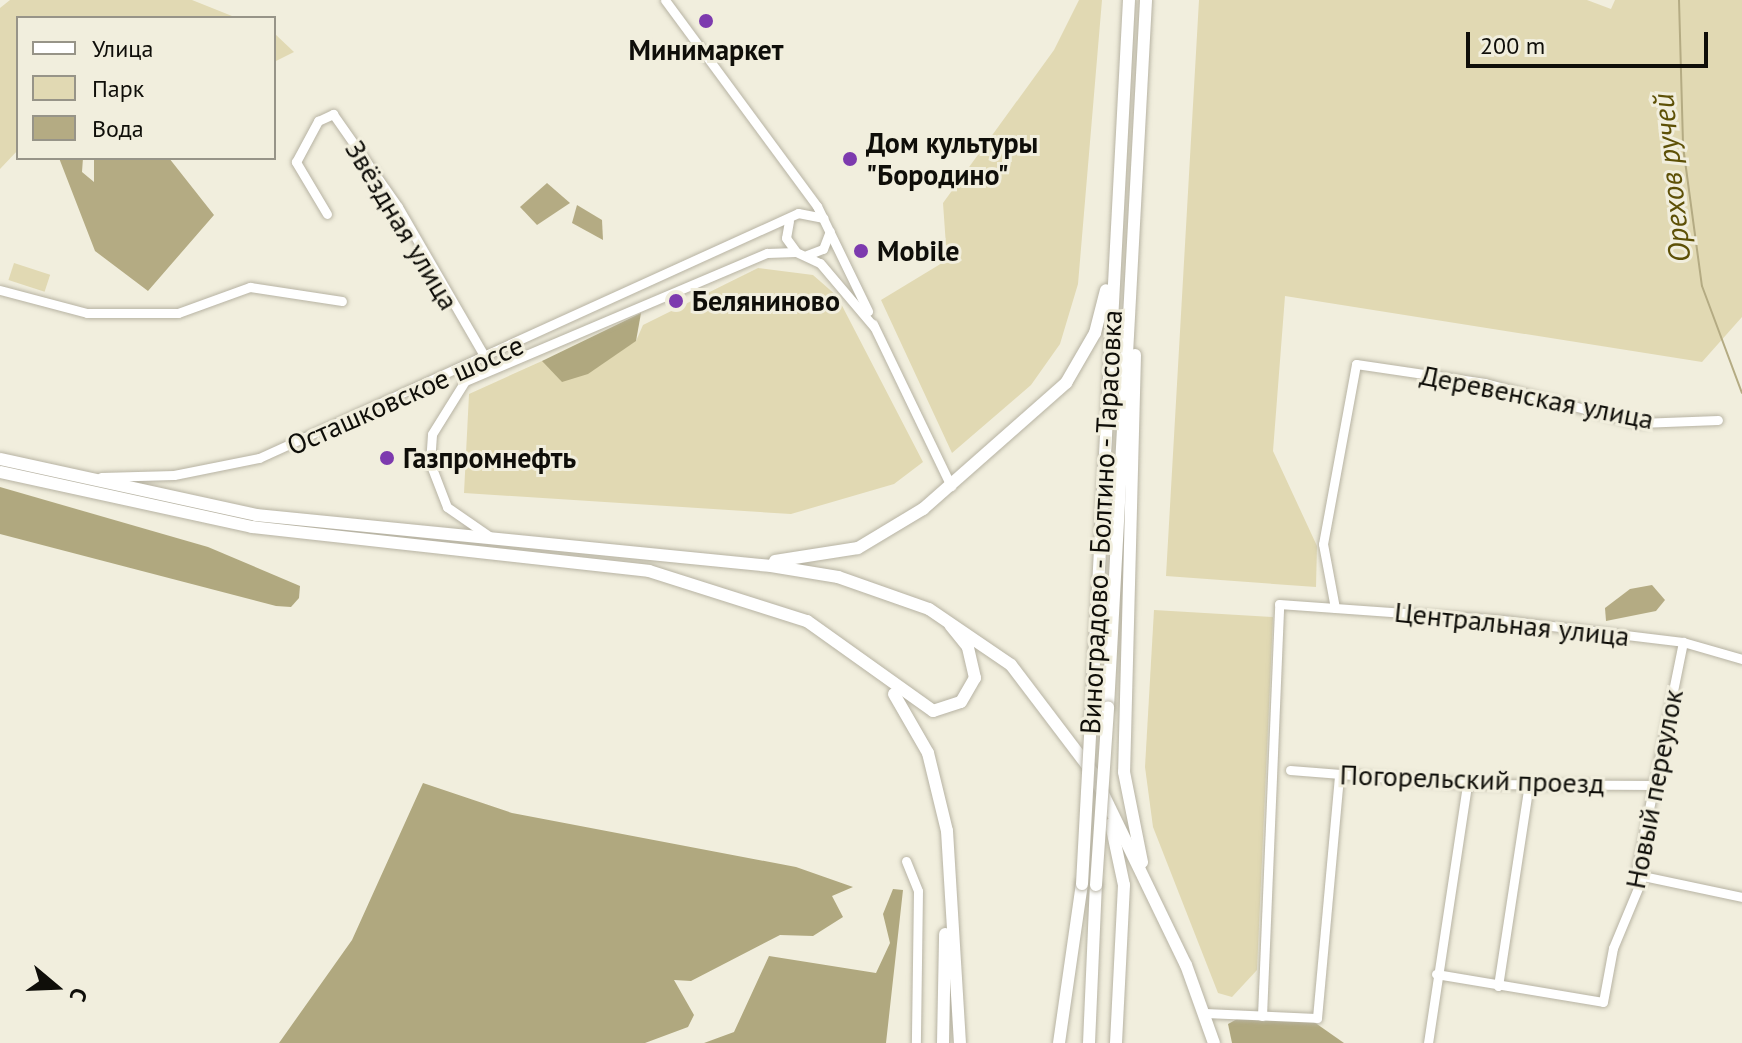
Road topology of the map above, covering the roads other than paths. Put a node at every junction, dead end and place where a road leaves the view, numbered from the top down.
1 (665, 0) edge
2 (1129, 0) edge
3 (1146, 0) edge
4 (1120, 131) junction
5 (802, 189) junction
6 (798, 213) junction
7 (327, 214) dead end
8 (824, 218) junction
9 (789, 221) junction
10 (829, 228) junction
11 (796, 252) junction
12 (807, 255) junction
13 (1133, 259) junction
14 (0, 290) edge
15 (342, 301) dead end
16 (874, 327) junction
17 (486, 359) junction
18 (1718, 420) dead end
19 (0, 459) edge
20 (0, 472) edge
21 (69, 481) junction
22 (951, 486) junction
23 (492, 538) junction
24 (734, 561) junction
25 (1335, 608) junction
26 (929, 609) junction
27 (1683, 642) junction
28 (1742, 659) edge
29 (881, 675) junction
30 (1290, 770) dead end
31 (1339, 775) junction
32 (1096, 779) junction
33 (1467, 784) junction
34 (1529, 784) junction
35 (1655, 785) junction
36 (947, 831) junction
37 (906, 861) dead end
38 (1643, 876) junction
39 (1149, 888) junction
40 (1742, 897) edge
41 (1436, 974) junction
42 (1498, 986) junction
43 (1204, 1013) junction
44 (1262, 1016) junction
45 (916, 1043) edge
46 (943, 1043) edge
47 (960, 1043) edge
48 (1059, 1043) edge
49 (1089, 1043) edge
50 (1116, 1043) edge
51 (1214, 1043) edge
52 (1428, 1043) edge

1 - 5 street, Осташковское шоссе
2 - 4 main road, Виноградово - Болтино - Тарасовка
3 - 13 main road, Виноградово - Болтино - Тарасовка
4 - 22 main road
4 - 48 main road, Виноградово - Болтино - Тарасовка, bridge
5 - 6 street
5 - 8 street, Осташковское шоссе
6 - 8 street
6 - 9 street, Осташковское шоссе
7 - 17 street, Звёздная улица
8 - 10 street, Осташковское шоссе
9 - 11 street
9 - 17 street, Осташковское шоссе
10 - 12 street
10 - 16 street, Осташковское шоссе
11 - 12 street, Осташковское шоссе
11 - 23 street, Осташковское шоссе
12 - 16 street, Осташковское шоссе
13 - 39 main road
13 - 49 main road, Виноградово - Болтино - Тарасовка, bridge
14 - 15 street
16 - 22 street, Осташковское шоссе
17 - 21 street, Осташковское шоссе
18 - 25 street, Деревенская улица
19 - 21 main road, Осташковское шоссе
20 - 21 main road, Осташковское шоссе
21 - 23 main road
21 - 29 main road
22 - 24 main road
23 - 24 main road
24 - 26 main road
25 - 27 street, Центральная улица
25 - 44 street, Центральная улица
26 - 29 main road
26 - 32 main road
27 - 28 street, Центральная улица
27 - 35 street, Новый переулок
29 - 36 main road
30 - 31 street, Погорельский проезд
31 - 33 street, Погорельский проезд
31 - 44 street
32 - 39 main road
32 - 50 main road
33 - 34 street, Погорельский проезд
33 - 41 street
34 - 35 street, Погорельский проезд
34 - 42 street
35 - 38 street, Новый переулок
36 - 46 main road
36 - 47 main road
37 - 45 street
38 - 40 street
38 - 42 street, Новый переулок
39 - 43 main road
41 - 42 street, Новый переулок
41 - 52 street
43 - 44 street
43 - 51 main road

